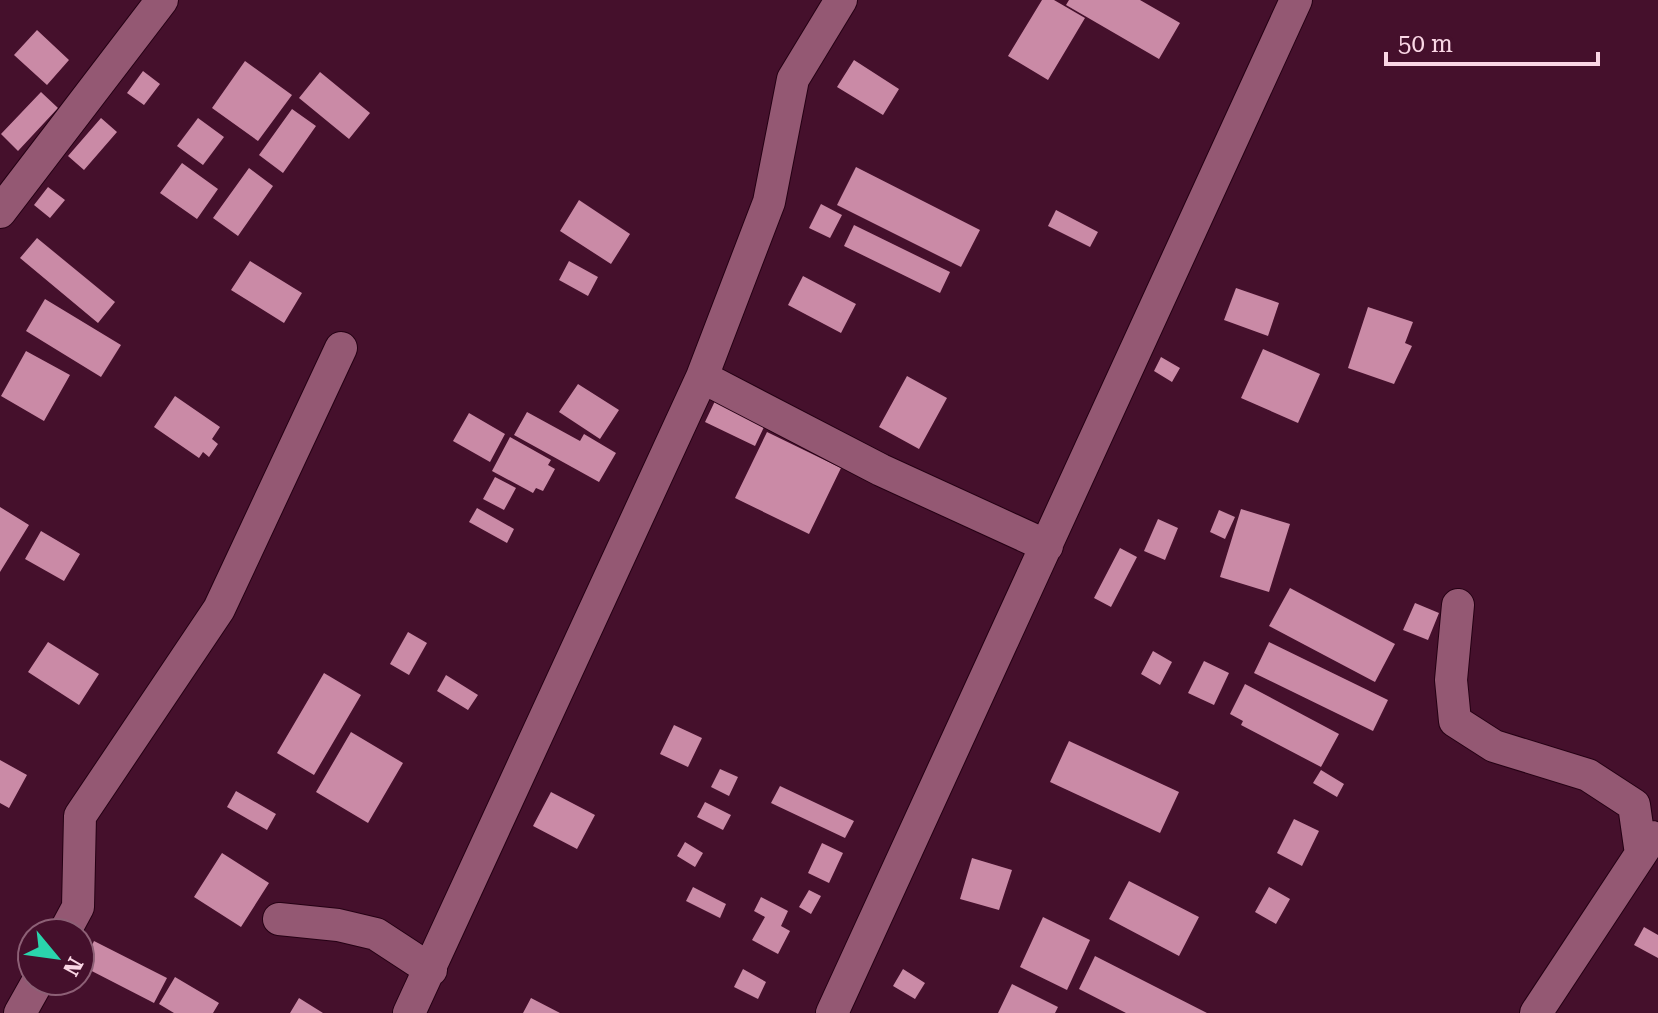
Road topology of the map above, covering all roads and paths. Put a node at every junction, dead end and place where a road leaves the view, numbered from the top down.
1 (162, 0) edge
2 (841, 0) edge
3 (1296, 0) edge
4 (0, 212) edge
5 (341, 348) dead end
6 (702, 377) junction
7 (1047, 546) junction
8 (1458, 605) dead end
9 (1649, 841) edge
10 (73, 917) edge
11 (279, 919) dead end
12 (431, 970) junction
13 (409, 1013) edge
14 (832, 1013) edge
15 (1536, 1013) edge

1 - 4 street
2 - 6 street
3 - 7 street
5 - 10 street
6 - 7 street
6 - 12 street
7 - 14 street
8 - 9 street
9 - 15 street
11 - 12 street
12 - 13 street

